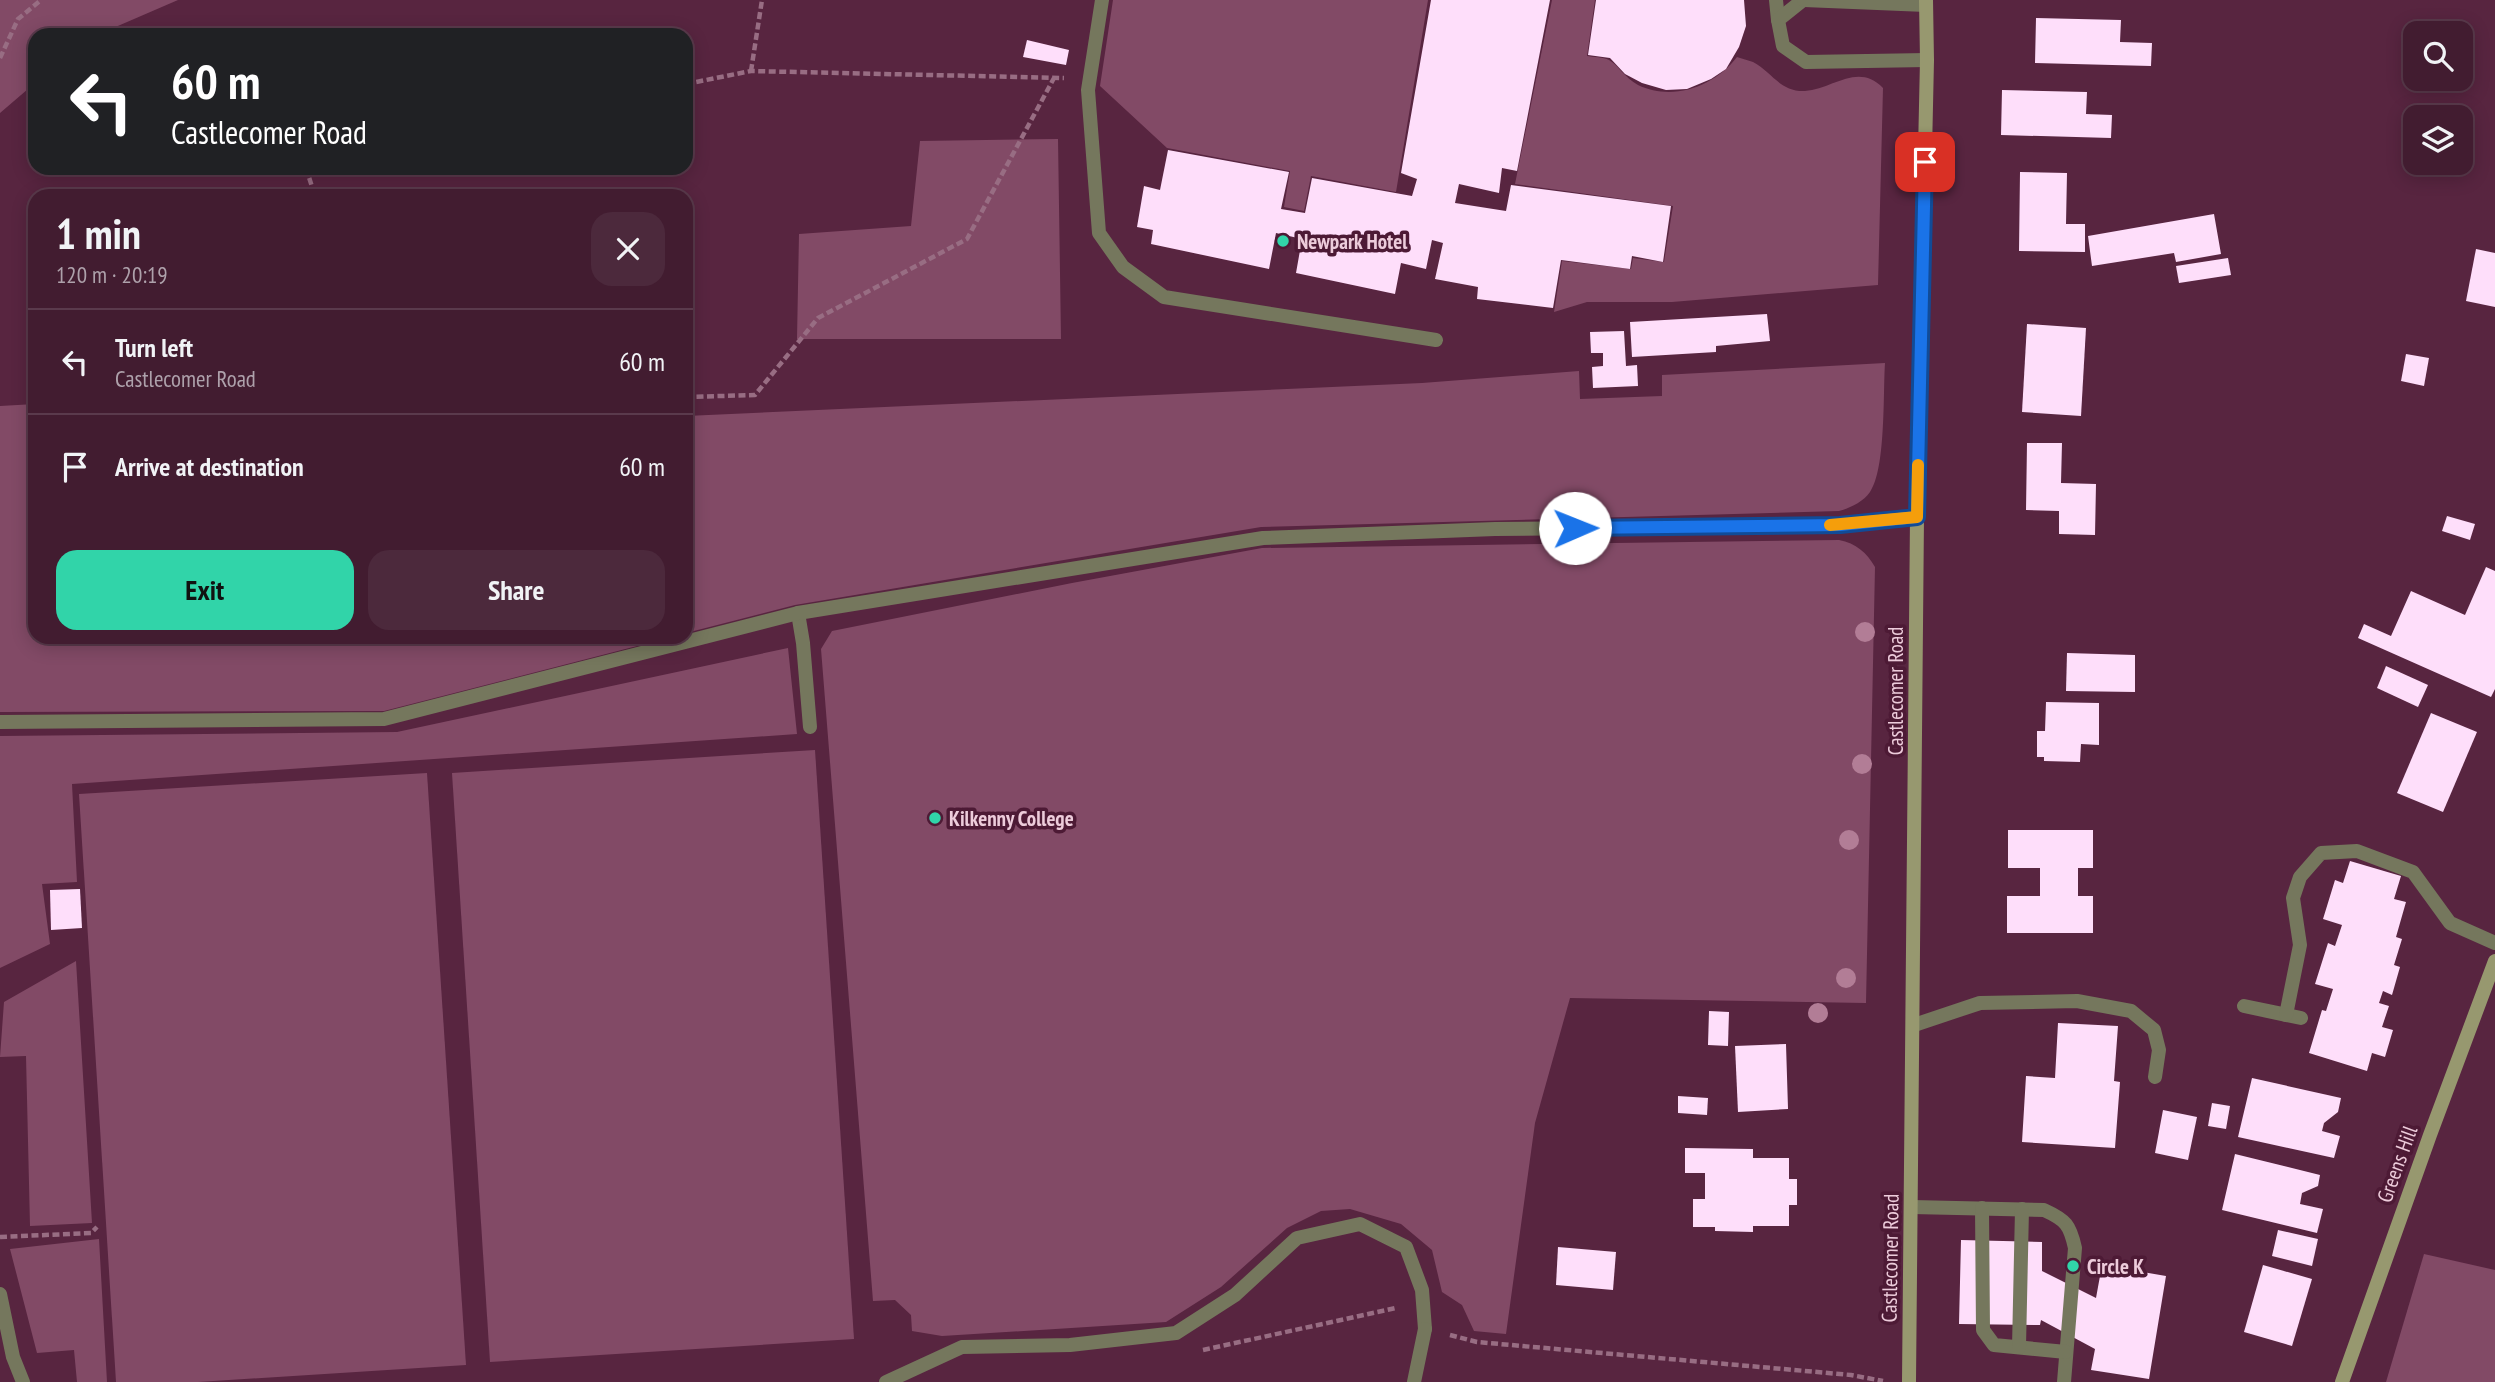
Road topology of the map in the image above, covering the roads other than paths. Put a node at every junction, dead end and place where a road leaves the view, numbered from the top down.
1 (1102, 0) edge
2 (1776, 0) edge
3 (1803, 0) edge
4 (1926, 2) edge
5 (1778, 20) junction
6 (1927, 60) junction
7 (1436, 340) dead end
8 (1917, 517) junction
9 (798, 613) junction
10 (693, 640) edge
11 (677, 644) edge
12 (0, 722) edge
13 (810, 727) dead end
14 (2495, 943) edge
15 (2495, 961) edge
16 (2244, 1006) dead end
17 (1914, 1025) junction
18 (2155, 1077) dead end
19 (1912, 1207) junction
20 (1982, 1208) junction
21 (2022, 1209) junction
22 (0, 1294) edge
23 (2020, 1347) junction
24 (2066, 1352) junction
25 (23, 1382) edge
26 (886, 1382) edge
27 (1414, 1382) edge
28 (1909, 1382) edge
29 (2064, 1382) edge
30 (2342, 1382) edge

1 - 7 street
2 - 5 street
3 - 4 street
3 - 5 street
4 - 6 main road, Castlecomer Road
5 - 6 street
6 - 8 main road, Castlecomer Road
8 - 9 street
8 - 17 main road, Castlecomer Road
9 - 10 street
9 - 13 street
11 - 12 street
14 - 16 street
15 - 30 main road, Greens Hill
17 - 18 street
17 - 19 main road, Castlecomer Road
19 - 20 street
19 - 28 main road, Castlecomer Road
20 - 21 street
20 - 23 street
21 - 23 street
21 - 24 street
22 - 25 street
23 - 24 street
24 - 29 street
26 - 27 street

